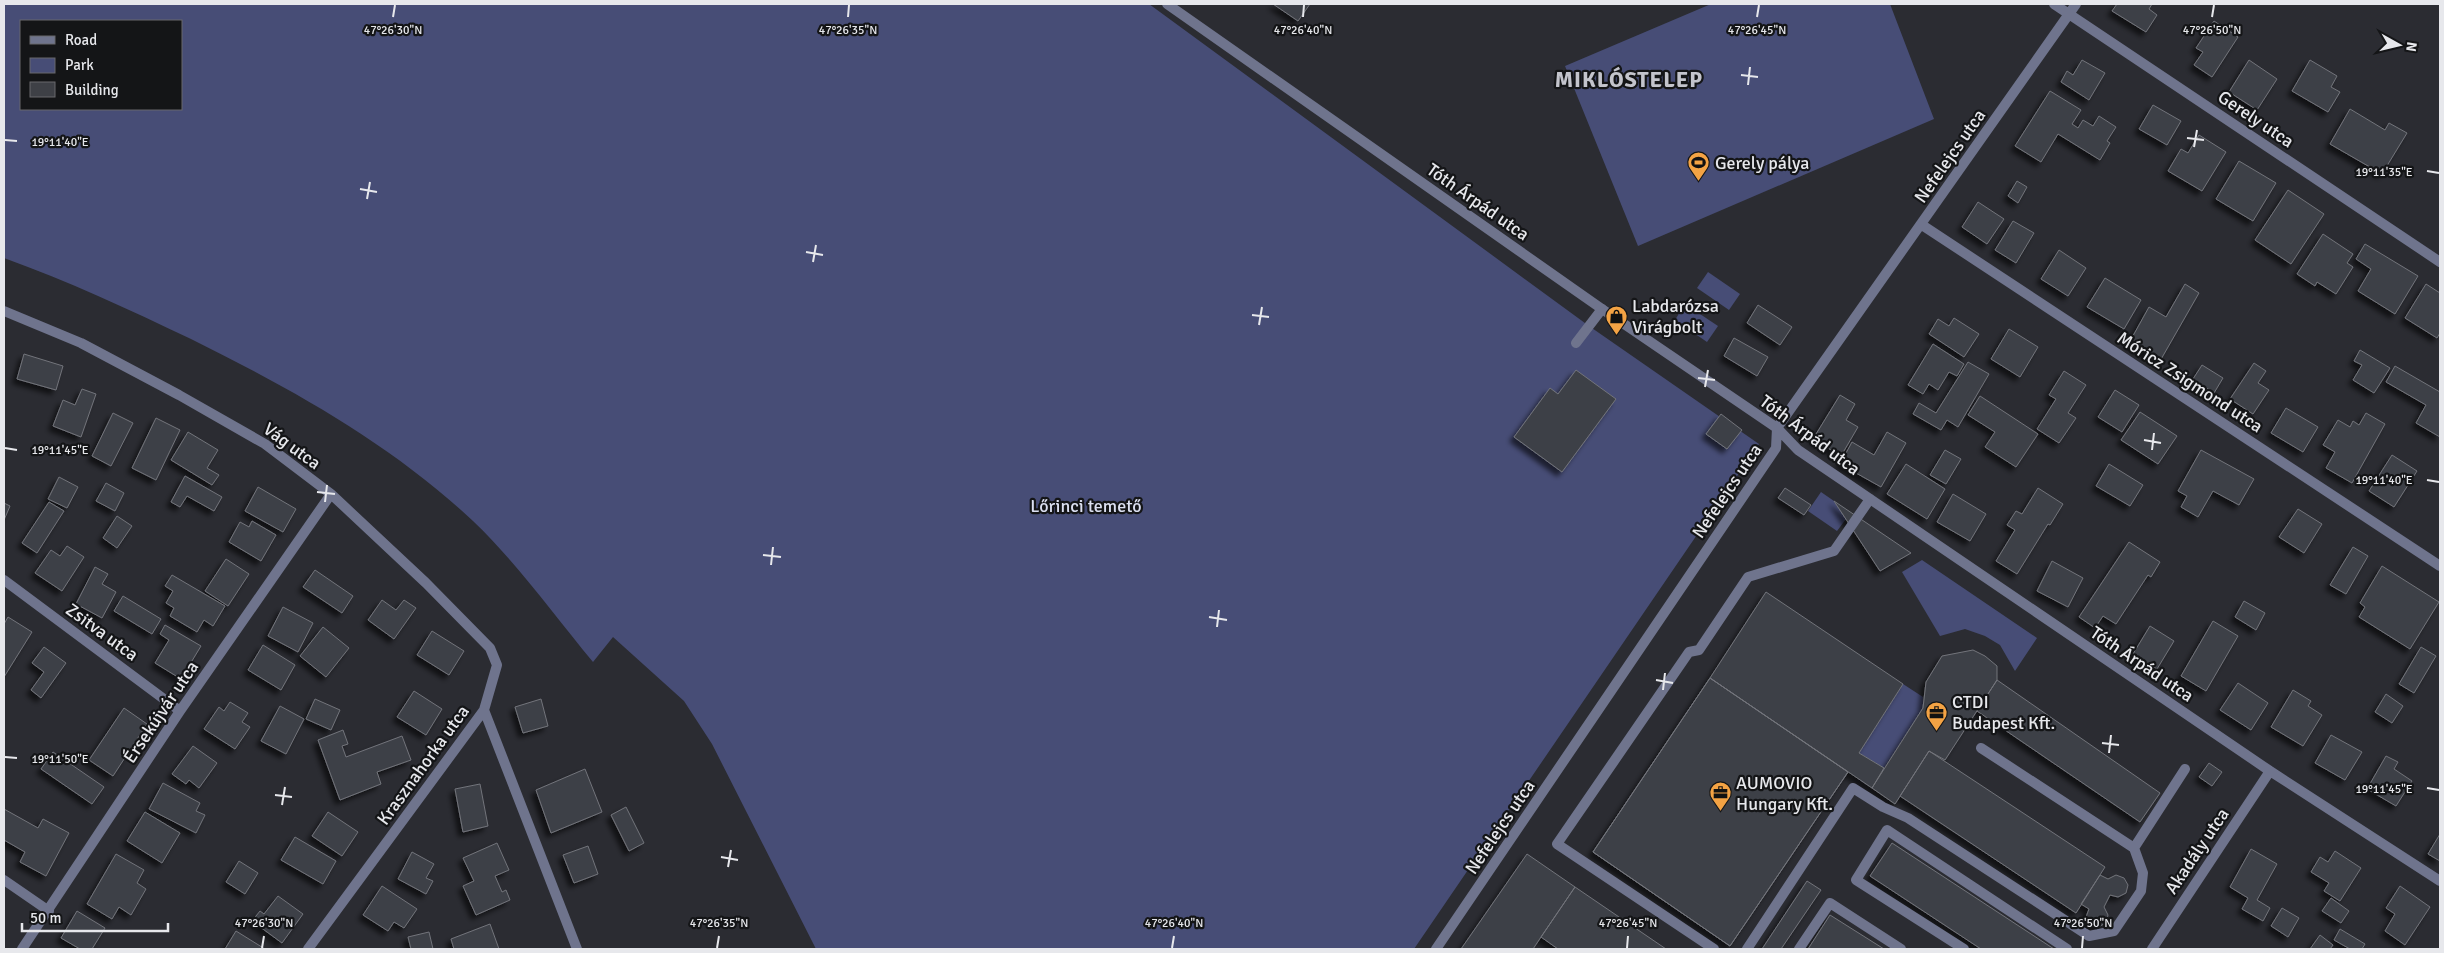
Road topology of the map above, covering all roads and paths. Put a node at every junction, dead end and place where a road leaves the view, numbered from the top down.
1 (1167, 4) edge
2 (2054, 4) edge
3 (2076, 4) edge
4 (2069, 14) junction
5 (1922, 225) junction
6 (2440, 262) edge
7 (1602, 309) junction
8 (4, 311) edge
9 (1576, 343) dead end
10 (1777, 428) junction
11 (331, 494) junction
12 (1870, 499) junction
13 (2440, 566) edge
14 (4, 580) edge
15 (484, 710) junction
16 (180, 711) junction
17 (1981, 748) dead end
18 (2185, 769) dead end
19 (2270, 772) junction
20 (2134, 848) junction
21 (4, 880) edge
22 (2440, 881) edge
23 (49, 912) junction
24 (22, 949) edge
25 (308, 949) edge
26 (577, 949) edge
27 (1436, 949) edge
28 (1714, 949) edge
29 (1747, 949) edge
30 (1799, 949) edge
31 (1901, 949) edge
32 (1964, 949) edge
33 (2067, 949) edge
34 (2152, 949) edge

1 - 7 street, Tóth Árpád utca
2 - 4 street, Gerely utca
3 - 4 street, Nefelejcs utca
4 - 5 street, Nefelejcs utca
4 - 6 street, Gerely utca
5 - 10 street, Nefelejcs utca
5 - 13 street, Móricz Zsigmond utca
7 - 9 street
7 - 10 street, Tóth Árpád utca
8 - 11 street, Vág utca
10 - 12 street, Tóth Árpád utca
10 - 27 street, Nefelejcs utca
11 - 15 street, Vág utca
11 - 16 street, Érsekújvár utca
12 - 19 street, Tóth Árpád utca
12 - 28 street
14 - 16 street, Zsitva utca
15 - 25 street, Krasznahorka utca
15 - 26 street, Krasznahorka utca
16 - 23 street, Érsekújvár utca
17 - 20 street
18 - 20 street
19 - 22 street, Tóth Árpád utca
19 - 34 street, Akadály utca
20 - 29 street
21 - 23 street
23 - 24 street, Érsekújvár utca
30 - 31 street
32 - 33 street

